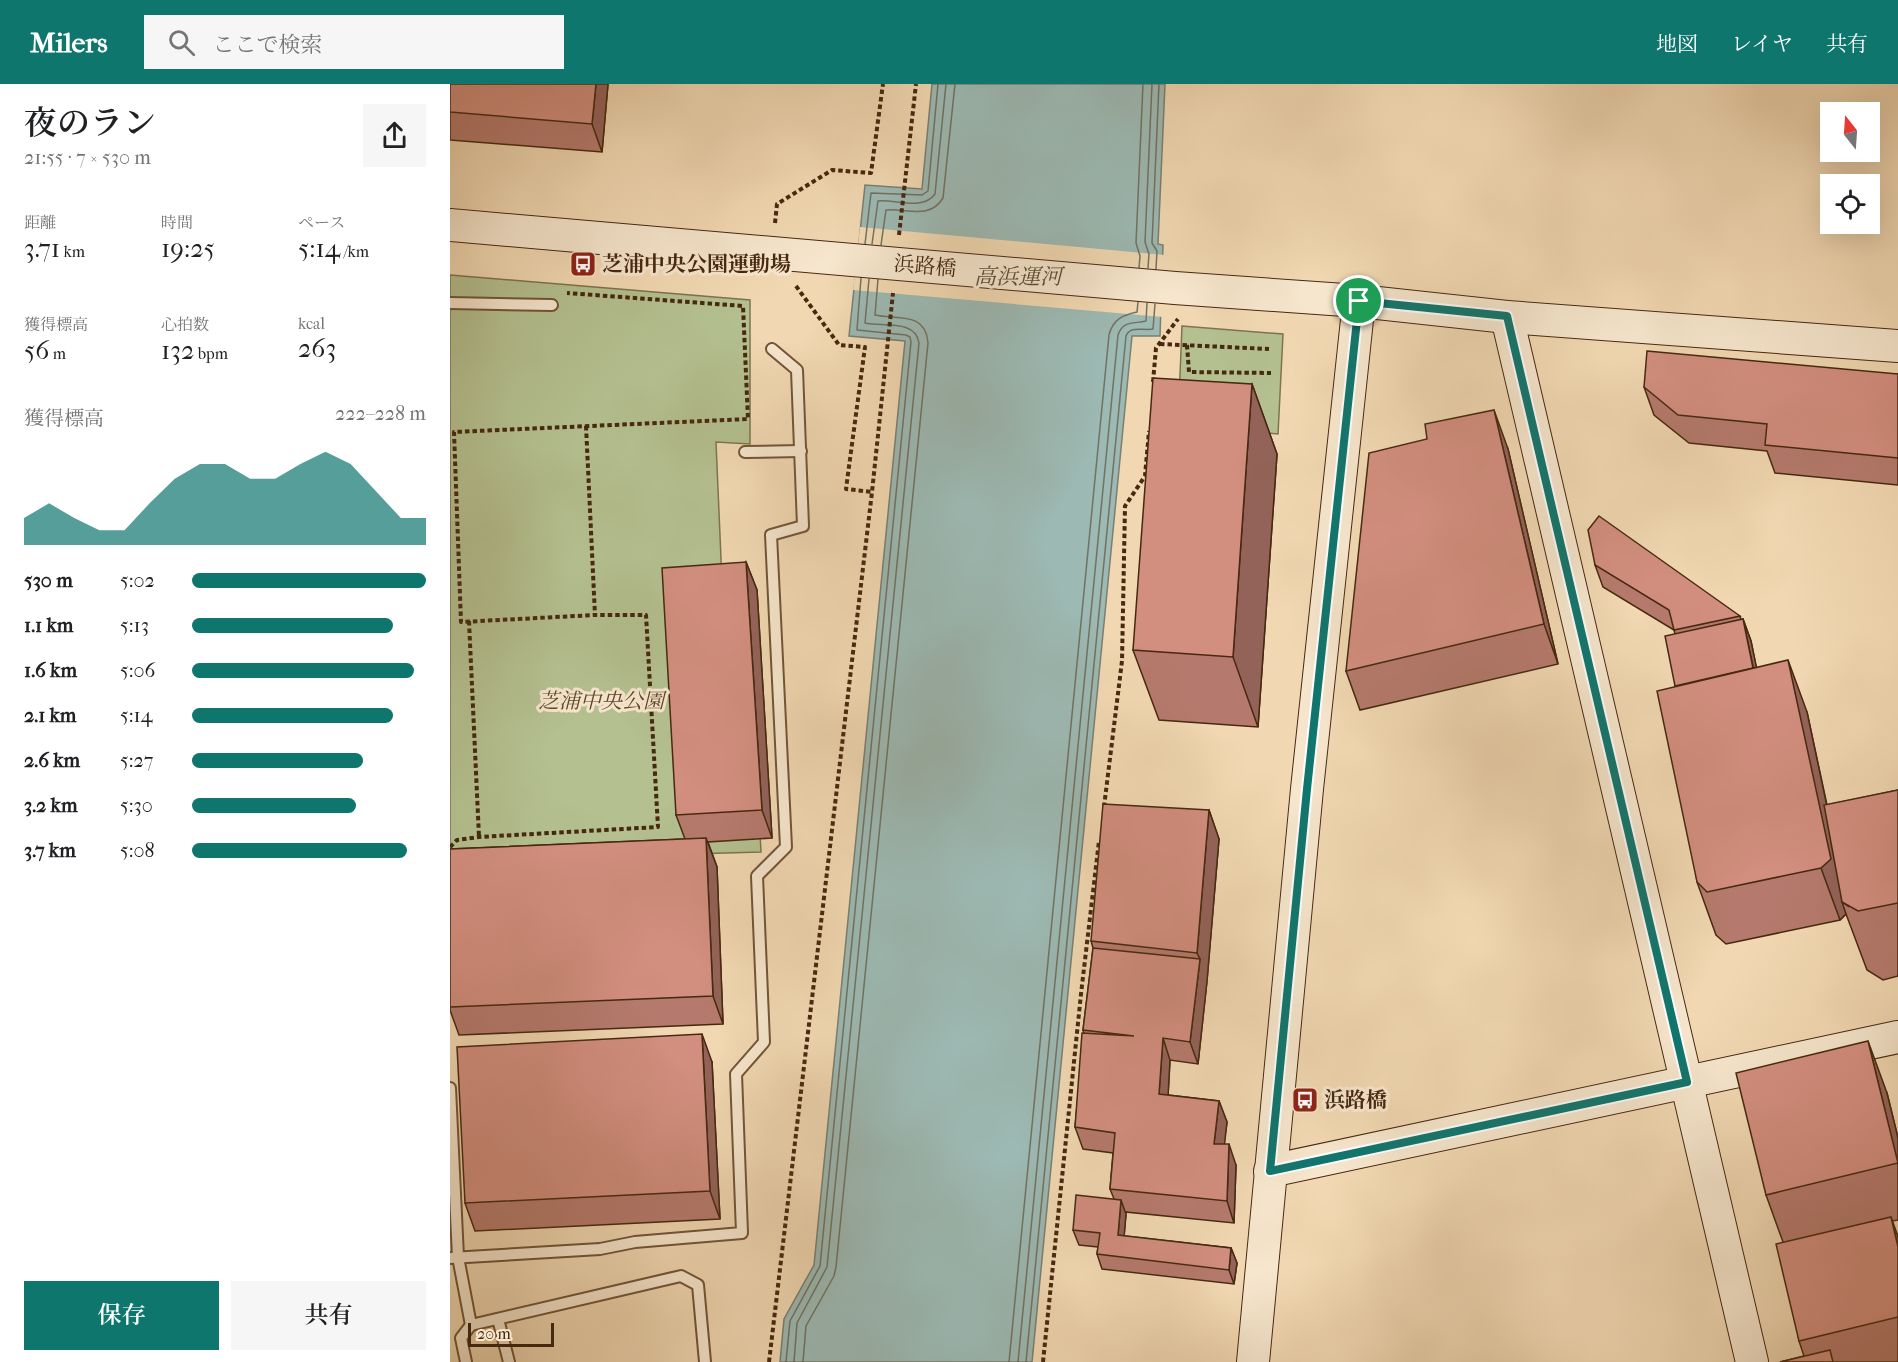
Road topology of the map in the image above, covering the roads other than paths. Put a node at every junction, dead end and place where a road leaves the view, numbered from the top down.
1 (450, 225) edge
2 (1359, 301) junction
3 (450, 303) edge
4 (552, 305) dead end
5 (1507, 316) junction
6 (1898, 346) edge
7 (772, 349) dead end
8 (801, 451) junction
9 (745, 452) dead end
10 (1898, 1037) edge
11 (1687, 1082) junction
12 (450, 1088) edge
13 (1270, 1171) junction
14 (454, 1257) edge
15 (498, 1319) junction
16 (471, 1325) junction
17 (466, 1362) edge
18 (509, 1362) edge
19 (705, 1362) edge
20 (1253, 1362) edge
21 (1752, 1362) edge

1 - 2 street, 浜路橋
2 - 5 street, 浜路橋
2 - 13 street
3 - 4 lane
5 - 6 street, 浜路橋
5 - 11 street
7 - 8 lane
8 - 9 lane
8 - 14 lane
10 - 11 street
11 - 13 street
11 - 21 street
12 - 14 lane
13 - 20 street
14 - 16 lane
15 - 16 lane
15 - 18 lane
15 - 19 lane
16 - 17 lane

